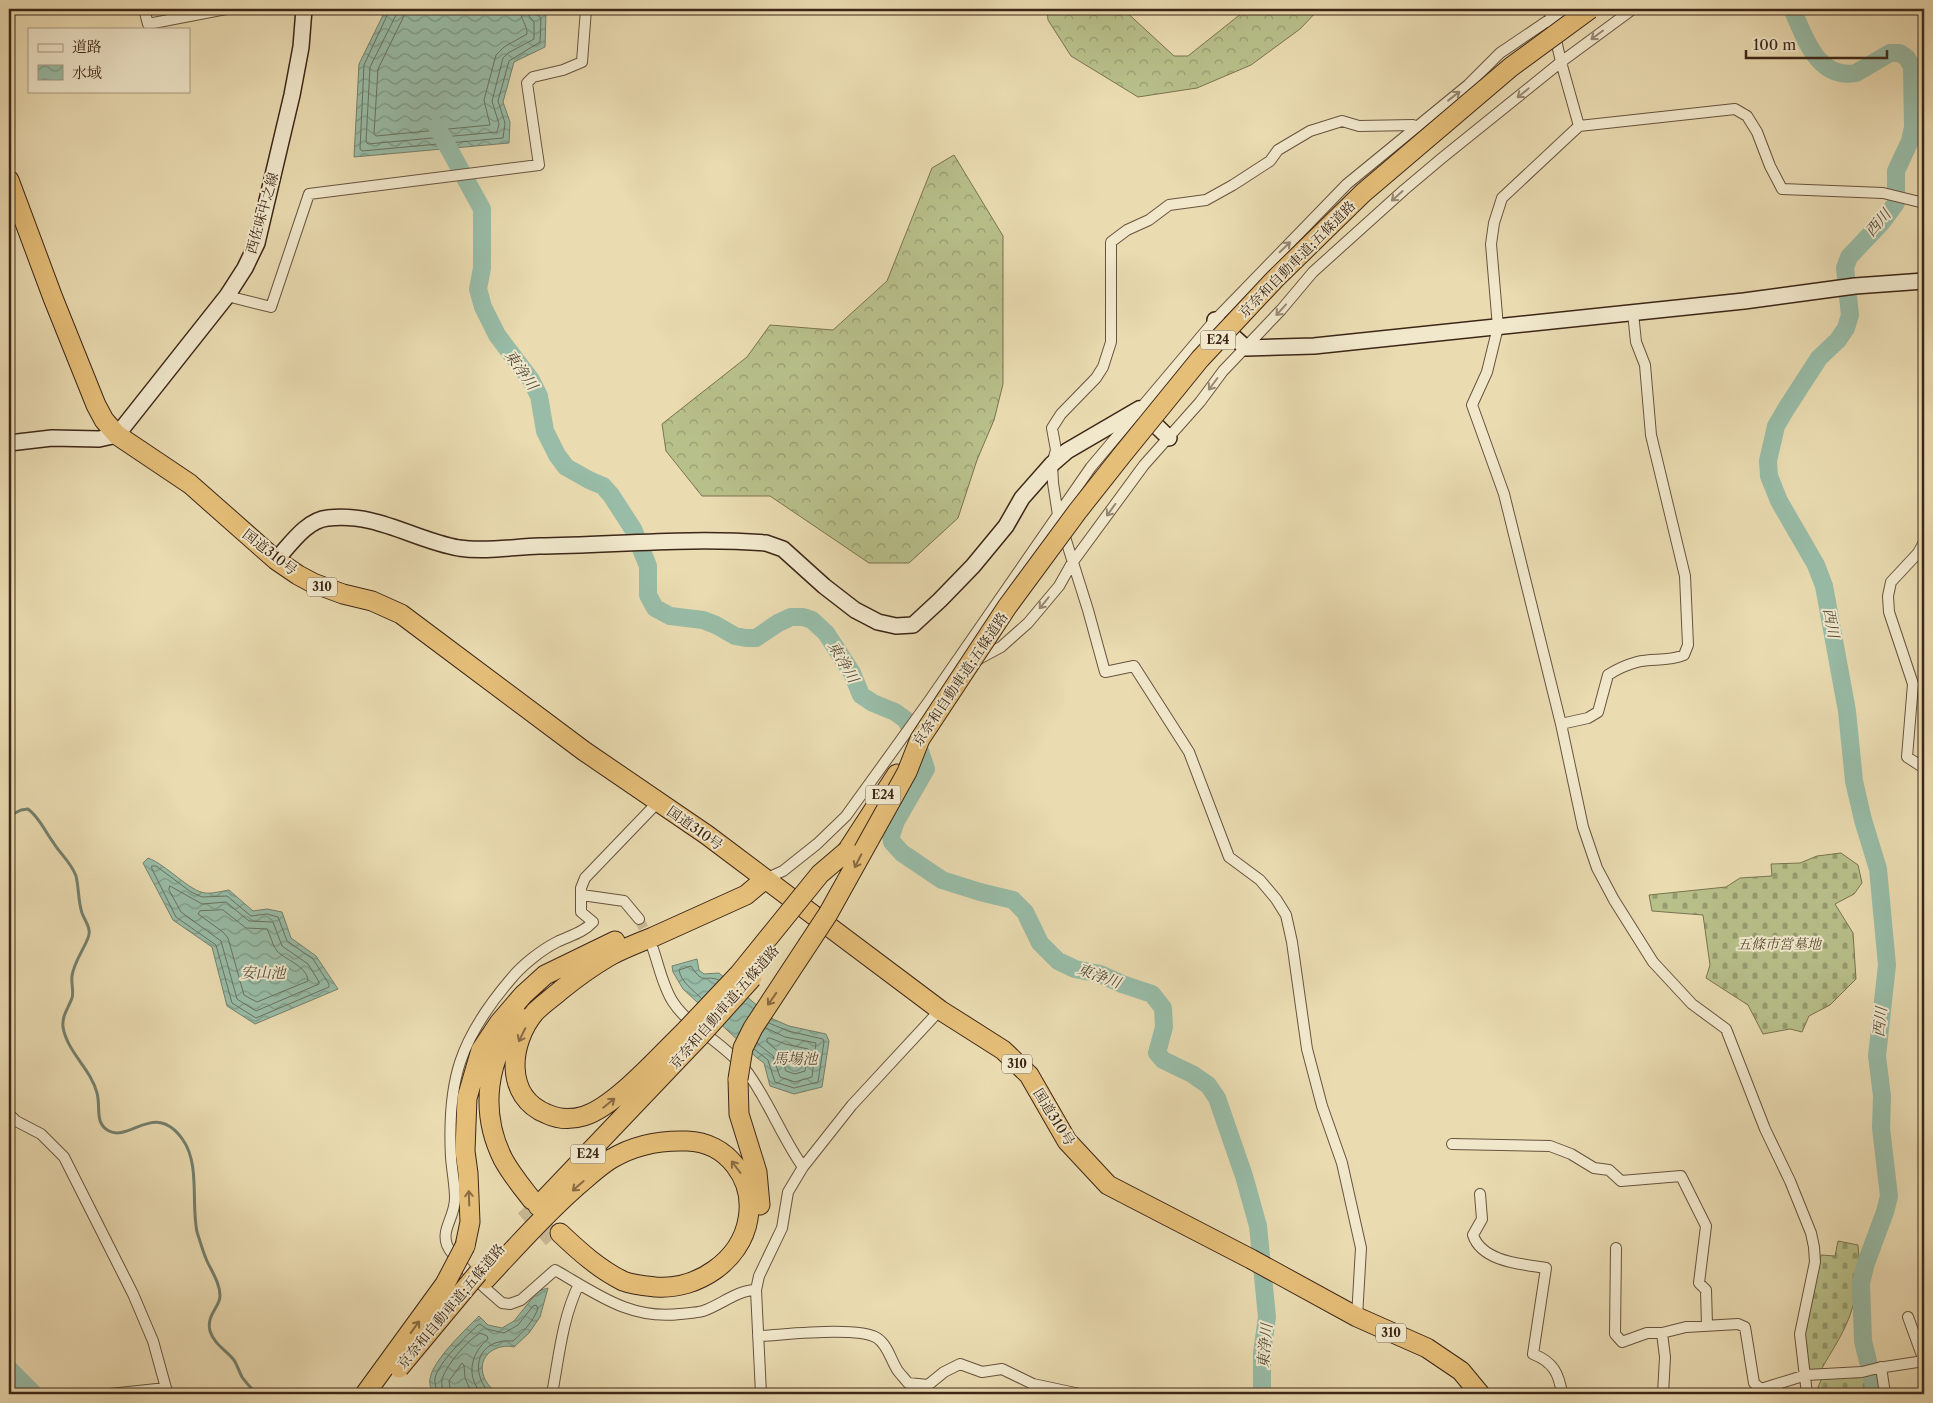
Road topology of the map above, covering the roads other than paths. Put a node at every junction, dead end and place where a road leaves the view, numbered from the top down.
1 (144, 9) edge
2 (226, 9) edge
3 (304, 9) edge
4 (586, 9) edge
5 (1565, 9) edge
6 (1590, 9) edge
7 (1633, 9) edge
8 (190, 12) edge
9 (1550, 13) edge
10 (1561, 62) junction
11 (1579, 126) junction
12 (1417, 128) junction
13 (9, 180) edge
14 (1924, 203) edge
15 (1924, 281) edge
16 (227, 296) junction
17 (1633, 313) junction
18 (1215, 320) junction
19 (1498, 327) junction
20 (1246, 348) junction
21 (1139, 409) junction
22 (117, 435) junction
23 (1169, 438) junction
24 (9, 443) edge
25 (1052, 464) junction
26 (1058, 514) junction
27 (1924, 542) edge
28 (276, 560) junction
29 (1072, 563) junction
30 (952, 667) junction
31 (1561, 724) junction
32 (920, 739) junction
33 (1924, 768) edge
34 (658, 802) junction
35 (765, 879) junction
36 (582, 895) junction
37 (638, 919) tunnel mouth
38 (654, 949) tunnel mouth
39 (609, 956) junction
40 (940, 1010) junction
41 (499, 1023) junction
42 (693, 1033) junction
43 (9, 1114) edge
44 (1452, 1144) dead end
45 (803, 1167) junction
46 (1480, 1194) dead end
47 (1616, 1248) dead end
48 (482, 1276) junction
49 (579, 1284) junction
50 (756, 1290) junction
51 (1908, 1317) dead end
52 (1357, 1318) junction
53 (1707, 1325) junction
54 (1662, 1333) junction
55 (758, 1336) junction
56 (1924, 1361) edge
57 (1879, 1367) junction
58 (1806, 1375) junction
59 (1761, 1392) edge
60 (110, 1394) edge
61 (364, 1394) edge
62 (378, 1394) edge
63 (552, 1394) edge
64 (761, 1394) edge
65 (1080, 1394) edge
66 (1480, 1394) edge
67 (1562, 1394) edge
68 (1663, 1394) edge
69 (1807, 1394) edge
70 (1885, 1394) edge

1 - 8 street
2 - 8 street
3 - 16 street, 西佐味中之線
4 - 16 street
5 - 9 street
6 - 32 highway, 京奈和自動車道;五條道路 / E24, bridge
7 -> 10 street
9 - 10 street
12 -> 9 street
10 - 11 street
10 -> 20 street
11 - 14 street
11 - 19 street
18 -> 12 street
12 - 25 street
13 - 22 highway, 国道310号 / 310
15 - 17 street
16 - 22 street, 西佐味中之線
17 - 19 street
17 - 31 street
18 - 20 street
18 - 21 street
19 - 20 street
19 - 31 street
20 -> 23 street
21 - 23 street
21 - 25 street
21 - 26 street
22 - 24 street
22 - 28 highway, 国道310号 / 310
23 -> 29 street
25 - 26 street
25 - 28 street
26 - 29 street
26 - 30 street
27 - 33 street
28 - 34 highway, 国道310号 / 310
29 -> 30 street
29 - 52 street
30 - 35 street
31 - 58 street
32 - 42 highway, 京奈和自動車道;五條道路 / E24, bridge
32 -> 48 highway, bridge
34 - 35 highway, 国道310号 / 310
34 - 36 street
35 - 39 highway
35 - 40 highway, 国道310号 / 310
35 - 41 highway
36 - 37 street
36 - 49 street
38 - 45 street
39 - 41 highway
39 -> 42 highway
40 - 45 street
40 - 52 highway, 国道310号 / 310
61 -> 41 highway, bridge
42 - 48 highway, 京奈和自動車道;五條道路 / E24
43 - 60 street
44 - 53 street
45 - 50 street
46 - 67 street
47 - 54 street
48 - 62 highway, 京奈和自動車道;五條道路 / E24, bridge
49 - 50 street
49 - 63 street
50 - 55 street
51 - 56 street
52 - 66 highway, 国道310号 / 310
53 - 54 street
53 - 59 street
54 - 68 street
55 - 64 street
55 - 65 street
56 - 57 street
57 - 58 street
57 - 70 street
58 - 59 street
58 - 69 street

